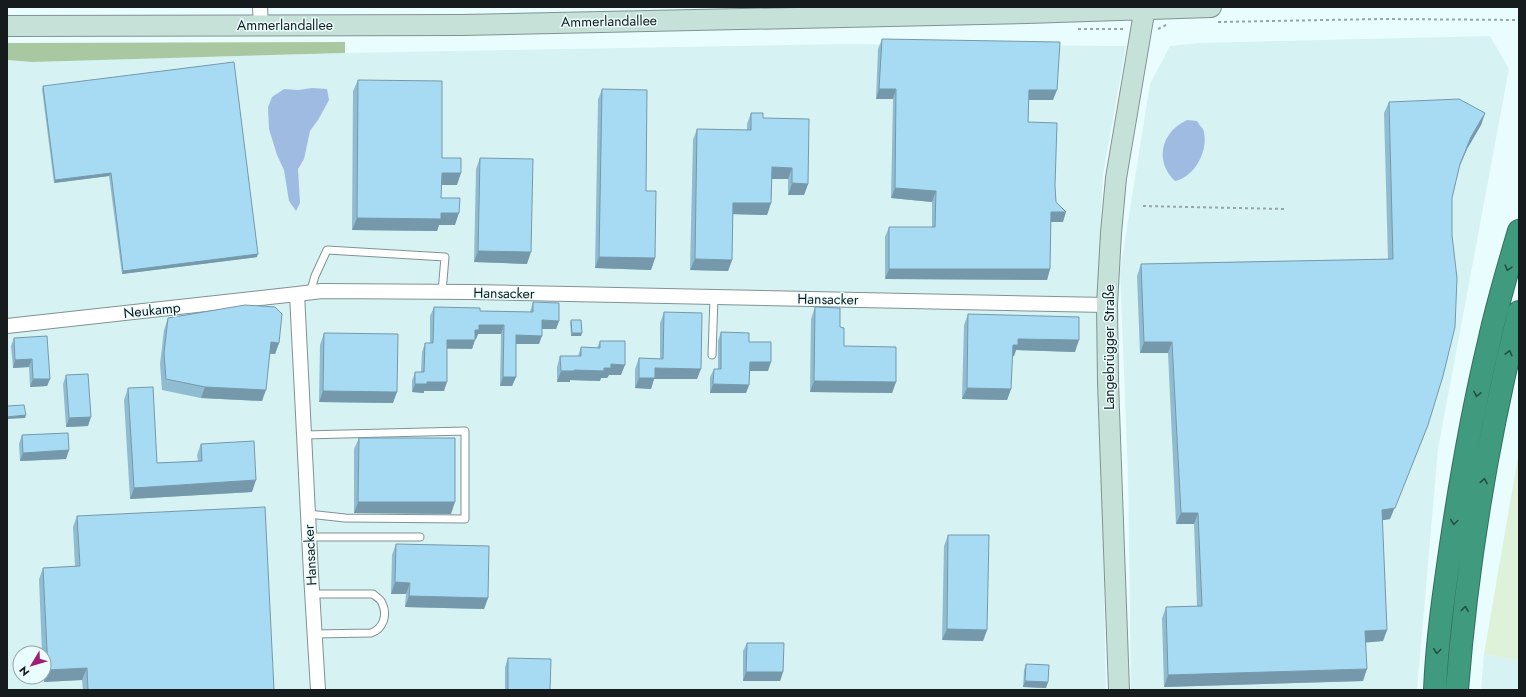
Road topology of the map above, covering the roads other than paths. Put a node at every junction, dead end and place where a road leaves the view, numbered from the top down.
1 (1145, 8) edge
2 (1212, 15) edge
3 (261, 16) edge
4 (7, 26) edge
5 (1519, 231) edge
6 (442, 292) junction
7 (303, 294) junction
8 (714, 297) junction
9 (1107, 305) junction
10 (1519, 312) edge
11 (7, 326) edge
12 (712, 355) dead end
13 (304, 435) junction
14 (308, 514) junction
15 (309, 537) junction
16 (420, 538) dead end
17 (312, 594) junction
18 (314, 634) junction
19 (318, 690) edge
20 (1119, 690) edge
21 (1435, 690) edge
22 (1457, 690) edge

1 - 2 main road, Ammerlandallee
1 - 3 main road, Ammerlandallee
1 - 9 main road, Langebrügger Straße
3 - 4 main road, Ammerlandallee
5 -> 21 highway
6 - 7 street, Hansacker
6 - 7 lane
6 - 8 street, Hansacker
7 - 11 street, Neukamp
7 - 13 street, Hansacker
8 - 9 street, Hansacker
8 - 12 lane
9 - 20 main road, Langebrügger Straße
22 -> 10 highway
13 - 14 street, Hansacker
13 - 14 lane
14 - 15 street, Hansacker
15 - 16 lane
15 - 17 street, Hansacker
17 - 18 street, Hansacker
17 - 18 lane
18 - 19 street, Hansacker

